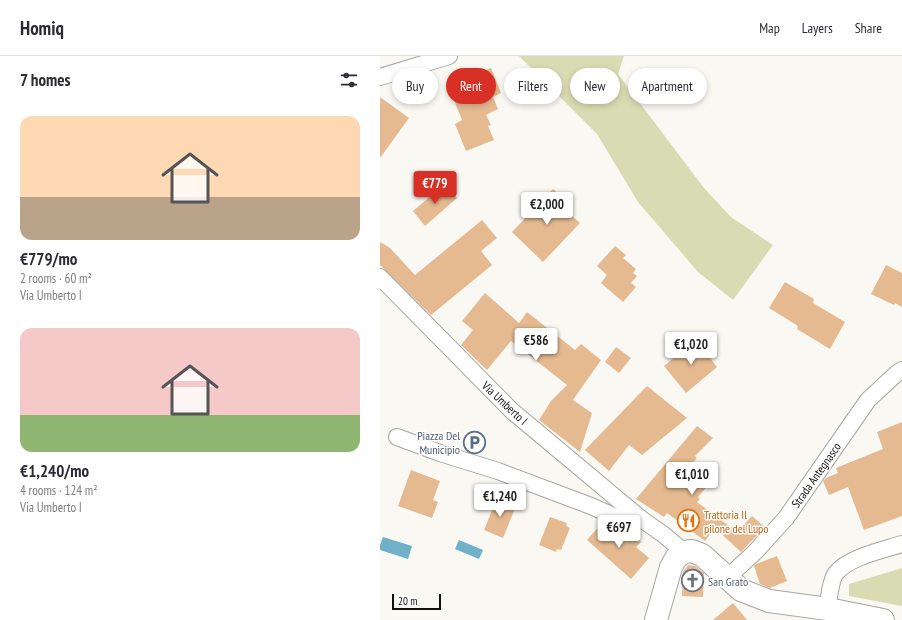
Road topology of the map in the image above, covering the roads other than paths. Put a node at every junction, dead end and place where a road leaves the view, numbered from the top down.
1 (449, 56) edge
2 (380, 77) edge
3 (380, 277) edge
4 (902, 370) edge
5 (398, 437) dead end
6 (640, 518) junction
7 (902, 544) edge
8 (684, 552) junction
9 (727, 578) junction
10 (828, 609) junction
11 (656, 620) edge
12 (883, 620) edge

1 - 2 street
3 - 6 street, Via Umberto I
4 - 9 street, Strada Antegnasco
5 - 6 street
6 - 8 street, Via Umberto I
7 - 10 street
8 - 9 main road
8 - 11 main road
9 - 10 main road
10 - 12 main road

